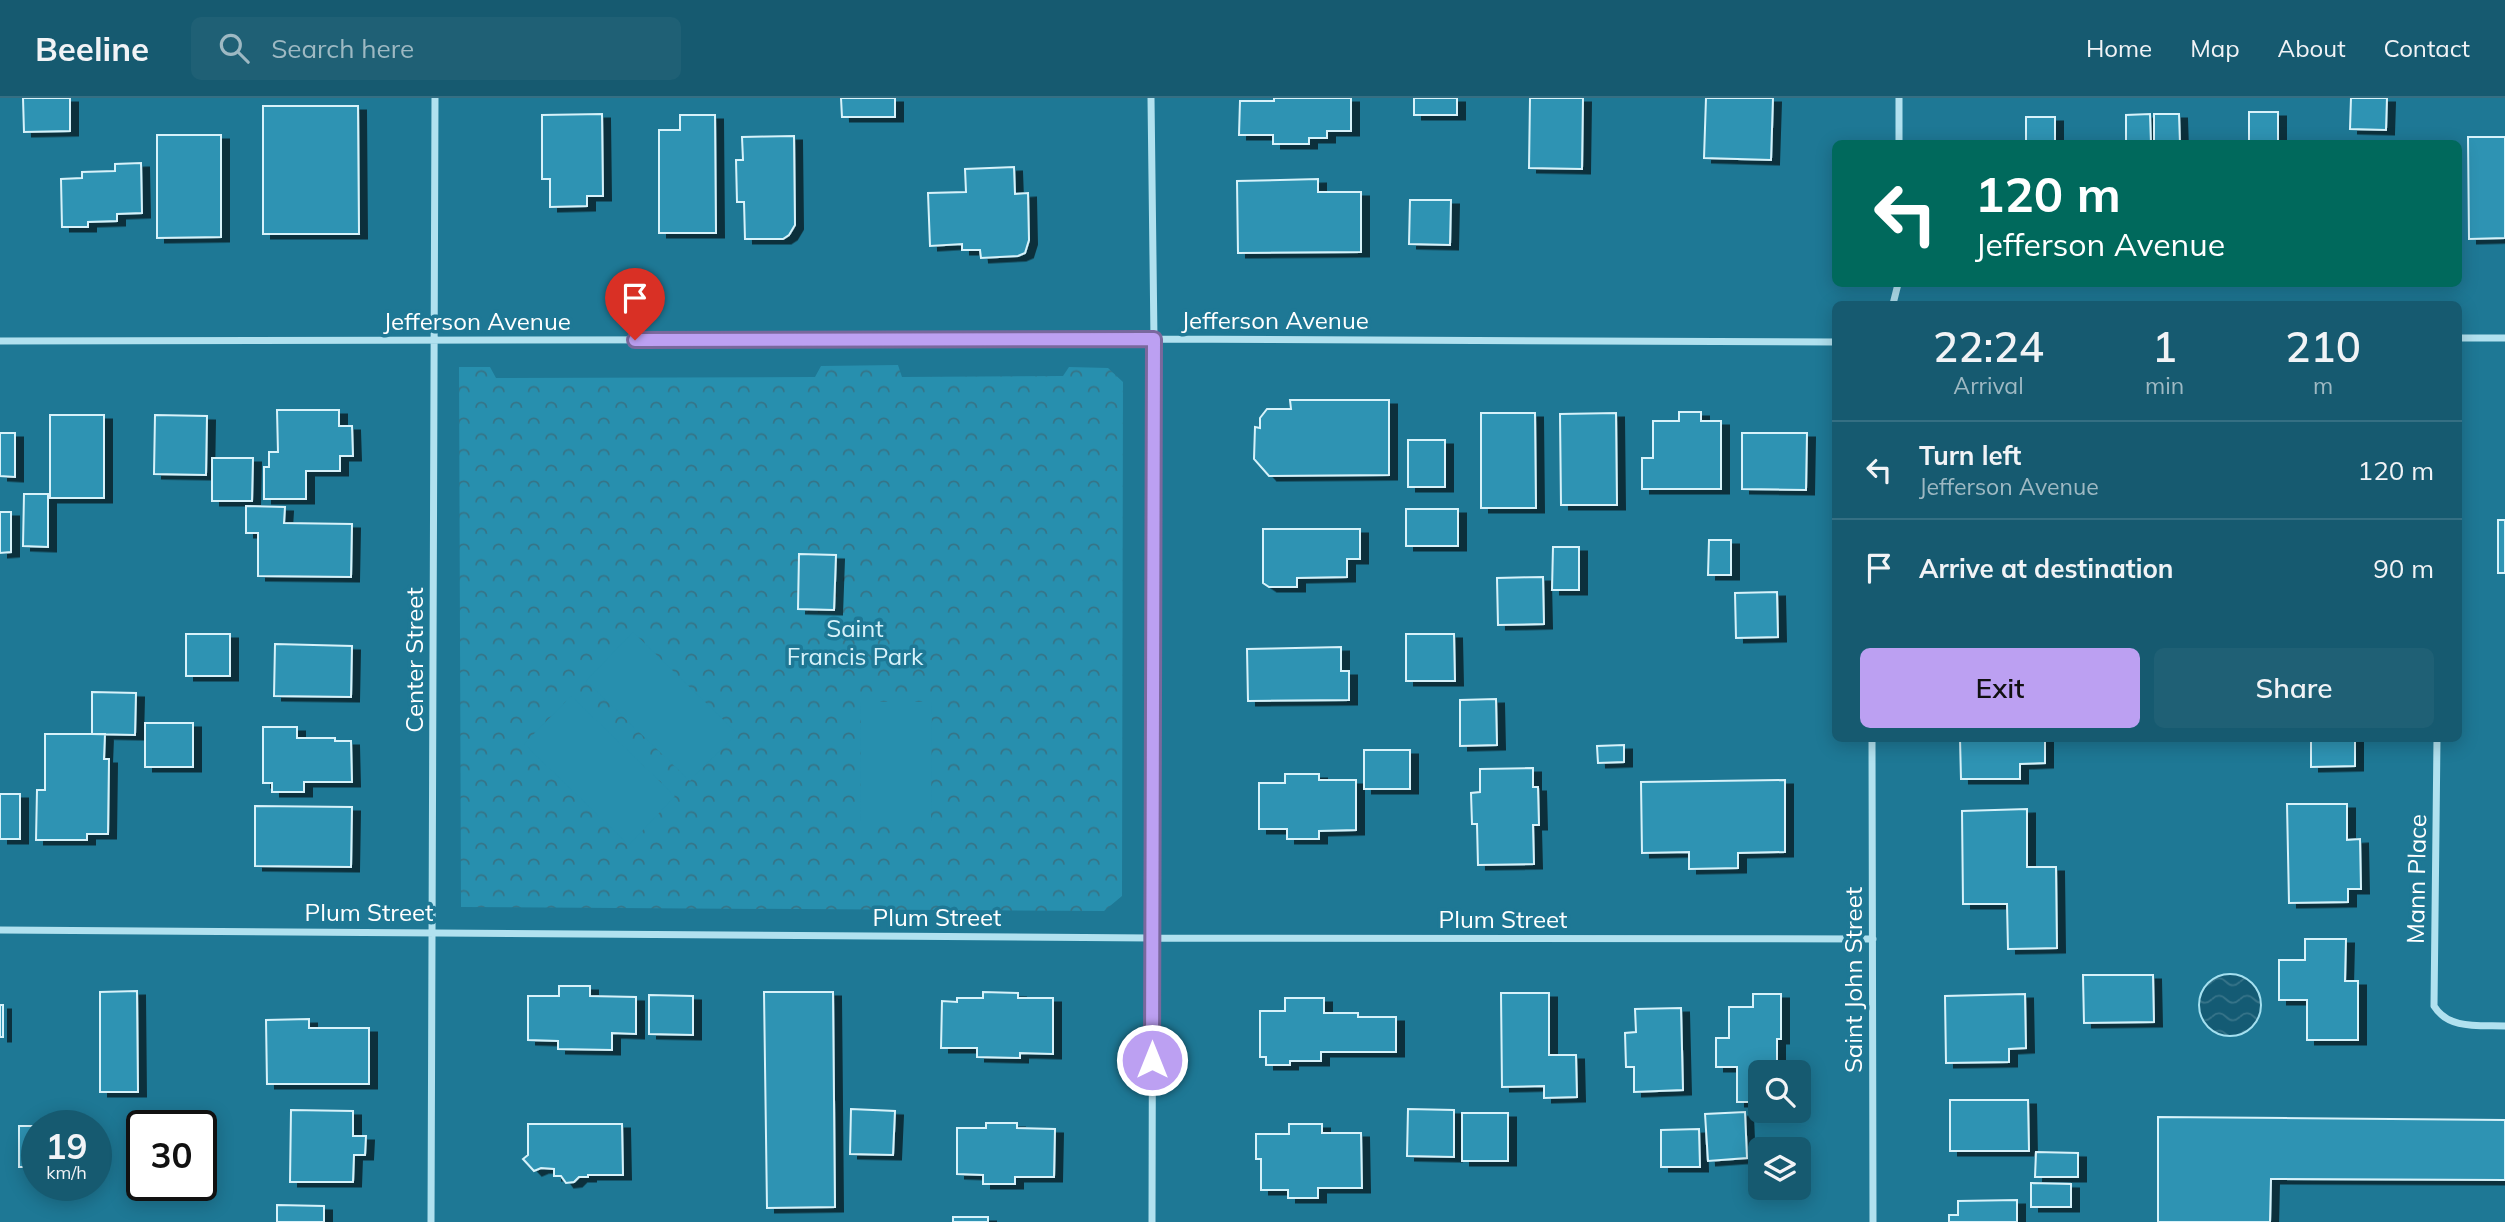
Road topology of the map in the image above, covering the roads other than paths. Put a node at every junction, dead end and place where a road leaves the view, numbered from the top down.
1 (435, 98) edge
2 (1151, 98) edge
3 (1899, 98) edge
4 (1899, 140) edge
5 (2462, 338) edge
6 (2505, 338) edge
7 (1154, 339) junction
8 (434, 340) junction
9 (0, 341) edge
10 (1832, 342) edge
11 (1872, 742) edge
12 (2437, 742) edge
13 (0, 930) edge
14 (432, 932) junction
15 (1151, 938) junction
16 (1873, 939) junction
17 (2505, 1026) edge
18 (431, 1222) edge
19 (1152, 1222) edge
20 (1873, 1222) edge

1 - 8 street, Center Street
2 - 7 street
3 - 4 street
5 - 6 street
7 - 8 street, Jefferson Avenue
7 - 10 street, Jefferson Avenue
7 - 15 street
8 - 9 street, Jefferson Avenue
8 - 14 street, Center Street
11 - 16 street, Saint John Street
12 - 17 street, Mann Place
13 - 14 street, Plum Street
14 - 15 street, Plum Street
14 - 18 street, Center Street
15 - 16 street, Plum Street
15 - 19 street
16 - 20 street, Saint John Street

